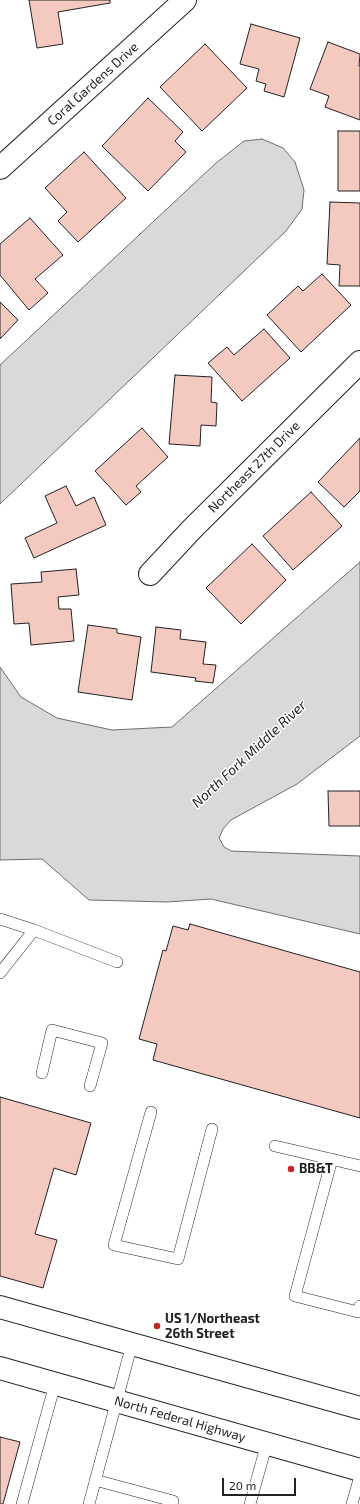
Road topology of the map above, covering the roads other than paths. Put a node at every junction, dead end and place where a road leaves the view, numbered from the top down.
1 (185, 0) edge
2 (0, 168) edge
3 (360, 362) edge
4 (150, 574) dead end
5 (0, 918) edge
6 (34, 930) junction
7 (117, 962) dead end
8 (0, 973) edge
9 (42, 1072) dead end
10 (90, 1086) dead end
11 (151, 1112) dead end
12 (212, 1129) dead end
13 (275, 1146) dead end
14 (332, 1159) junction
15 (360, 1166) edge
16 (360, 1306) edge
17 (0, 1307) edge
18 (132, 1344) junction
19 (0, 1368) edge
20 (55, 1384) junction
21 (117, 1402) junction
22 (360, 1408) edge
23 (266, 1443) junction
24 (360, 1470) edge
25 (360, 1476) edge
26 (95, 1480) junction
27 (22, 1504) edge
28 (89, 1504) edge
29 (172, 1504) edge
30 (250, 1504) edge
31 (352, 1504) edge

1 - 2 main road, Coral Gardens Drive
3 - 4 main road, Northeast 27th Drive
5 - 6 lane
6 - 7 lane
6 - 8 lane
9 - 10 lane
11 - 12 lane
13 - 14 lane
14 - 15 lane
14 - 16 lane
17 - 18 main road
18 - 21 lane
18 - 22 main road
19 - 20 main road, North Federal Highway
20 - 21 main road, North Federal Highway
20 - 27 lane
21 - 23 main road, North Federal Highway
21 - 26 lane
23 - 24 main road, North Federal Highway
23 - 30 lane
25 - 31 lane
26 - 28 lane
26 - 29 lane

